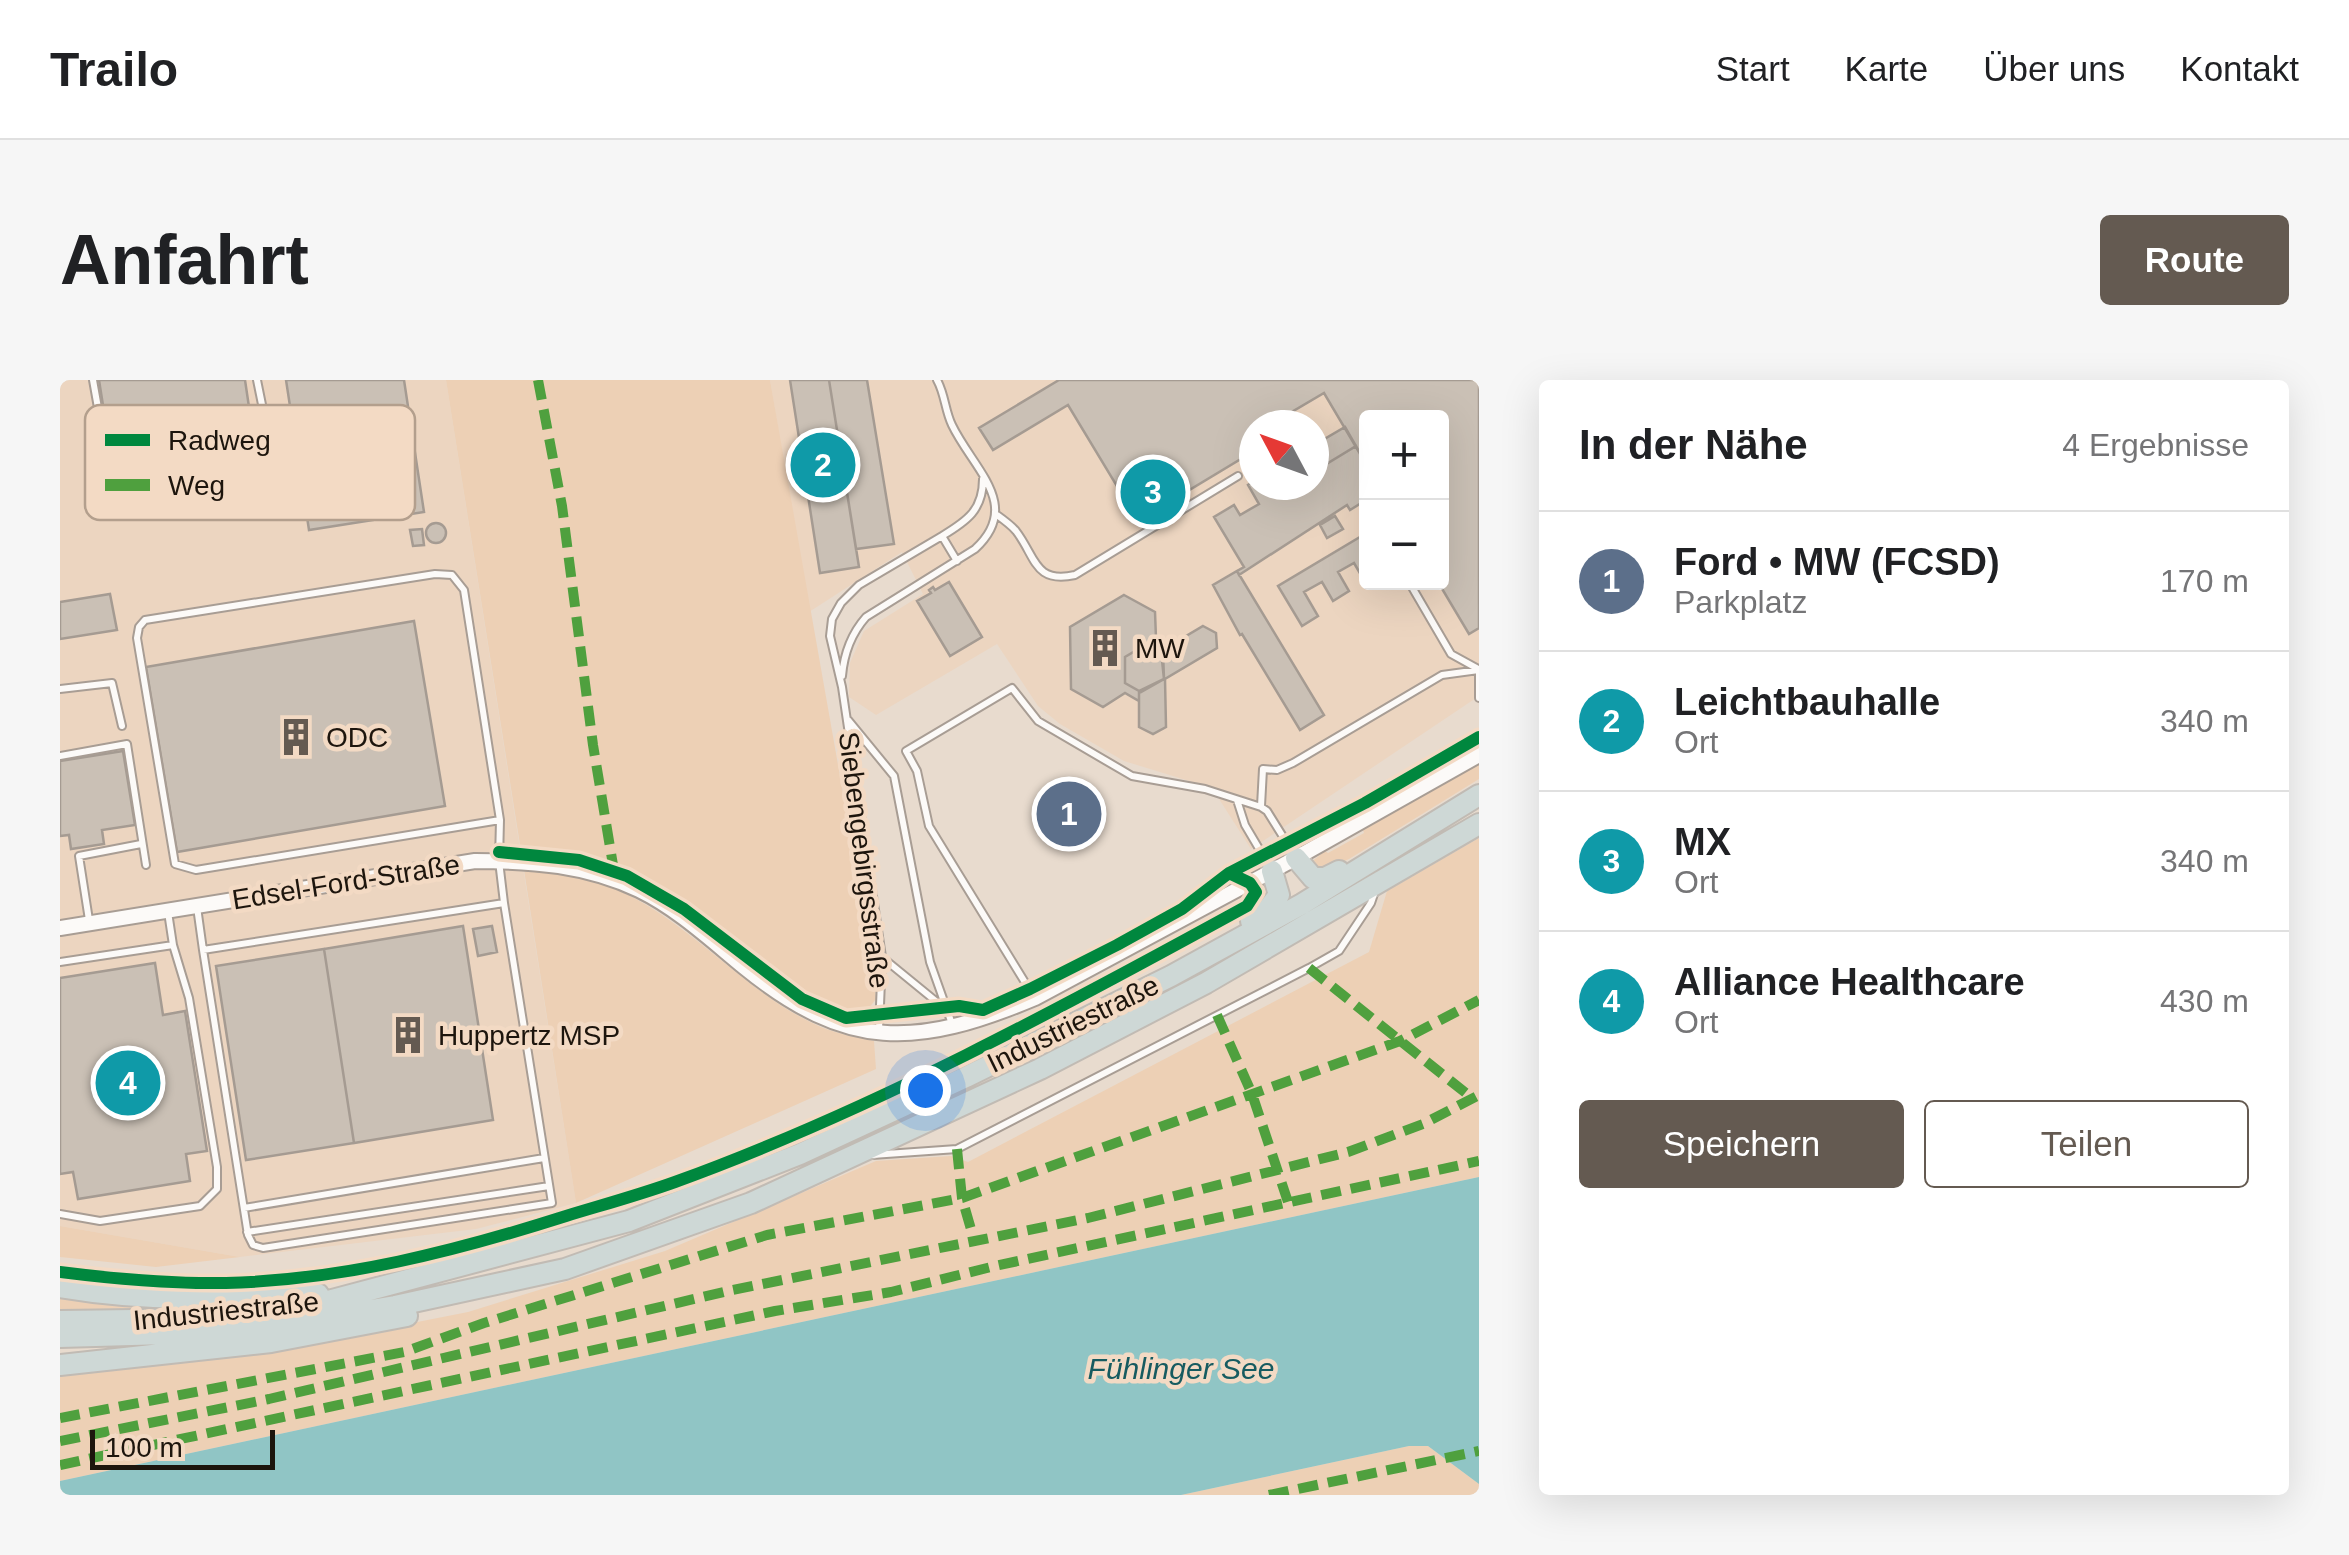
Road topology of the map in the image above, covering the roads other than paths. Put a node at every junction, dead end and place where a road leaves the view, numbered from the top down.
1 (93, 380) edge
2 (257, 380) edge
3 (938, 380) edge
4 (97, 405) edge
5 (262, 405) edge
6 (1238, 476) dead end
7 (983, 478) junction
8 (998, 515) junction
9 (942, 536) junction
10 (956, 561) junction
11 (1414, 590) edge
12 (1479, 674) edge
13 (842, 687) junction
14 (60, 689) edge
15 (1479, 698) edge
16 (847, 719) junction
17 (122, 726) dead end
18 (1479, 754) edge
19 (60, 756) edge
20 (1479, 795) edge
21 (1236, 798) junction
22 (1261, 806) junction
23 (500, 820) junction
24 (1479, 824) edge
25 (1412, 836) junction
26 (141, 844) junction
27 (1296, 858) junction
28 (499, 861) junction
29 (146, 864) dead end
30 (1272, 871) junction
31 (1376, 884) junction
32 (504, 903) junction
33 (197, 905) junction
34 (168, 910) junction
35 (90, 923) junction
36 (60, 928) edge
37 (173, 945) junction
38 (203, 950) junction
39 (882, 957) junction
40 (60, 962) edge
41 (1171, 976) junction
42 (1035, 998) junction
43 (945, 1008) junction
44 (953, 1026) junction
45 (879, 1033) junction
46 (856, 1157) junction
47 (544, 1158) junction
48 (549, 1186) junction
49 (244, 1208) junction
50 (60, 1214) edge
51 (247, 1232) junction
52 (504, 1284) junction
53 (60, 1287) edge
54 (380, 1290) junction
55 (60, 1321) edge
56 (60, 1336) edge
57 (60, 1365) edge

1 - 4 lane
2 - 5 lane
3 - 7 lane
6 - 8 lane
7 - 8 lane
7 - 9 lane, Siebengebirgsstraße
8 - 10 lane
9 - 10 lane
9 - 13 lane, Siebengebirgsstraße
10 - 13 lane
11 - 22 lane
12 - 15 lane
13 - 16 lane, Siebengebirgsstraße
14 - 17 lane
16 - 39 lane, Siebengebirgsstraße
16 - 43 lane
18 - 27 street, Edsel-Ford-Straße
19 - 26 lane
20 - 25 highway, Industriestraße
21 - 22 lane
21 - 30 lane
21 - 42 lane
22 - 27 lane
23 - 23 lane
23 - 28 lane
24 - 31 highway, Industriestraße
25 - 27 highway
25 - 41 highway, Industriestraße
26 - 29 lane
26 - 35 lane
27 - 30 street, Edsel-Ford-Straße
28 - 32 lane
28 - 33 street, Edsel-Ford-Straße
28 - 45 street, Edsel-Ford-Straße
30 - 41 highway
30 - 42 street, Edsel-Ford-Straße
31 - 46 highway, Industriestraße
31 - 46 lane
32 - 38 lane
32 - 47 lane
33 - 34 street, Edsel-Ford-Straße
33 - 38 lane
34 - 35 street, Edsel-Ford-Straße
34 - 37 lane
35 - 36 street, Edsel-Ford-Straße
37 - 40 lane
37 - 50 lane
38 - 49 lane
39 - 43 lane
39 - 45 lane, Siebengebirgsstraße
41 - 54 highway, Industriestraße
42 - 44 street, Edsel-Ford-Straße
43 - 44 lane
44 - 45 street, Edsel-Ford-Straße
46 - 52 highway, Industriestraße
47 - 48 lane
47 - 49 lane
48 - 51 lane
48 - 51 lane
49 - 51 lane
52 - 56 highway, Industriestraße
52 - 57 highway
53 - 54 highway
54 - 55 highway, Industriestraße

